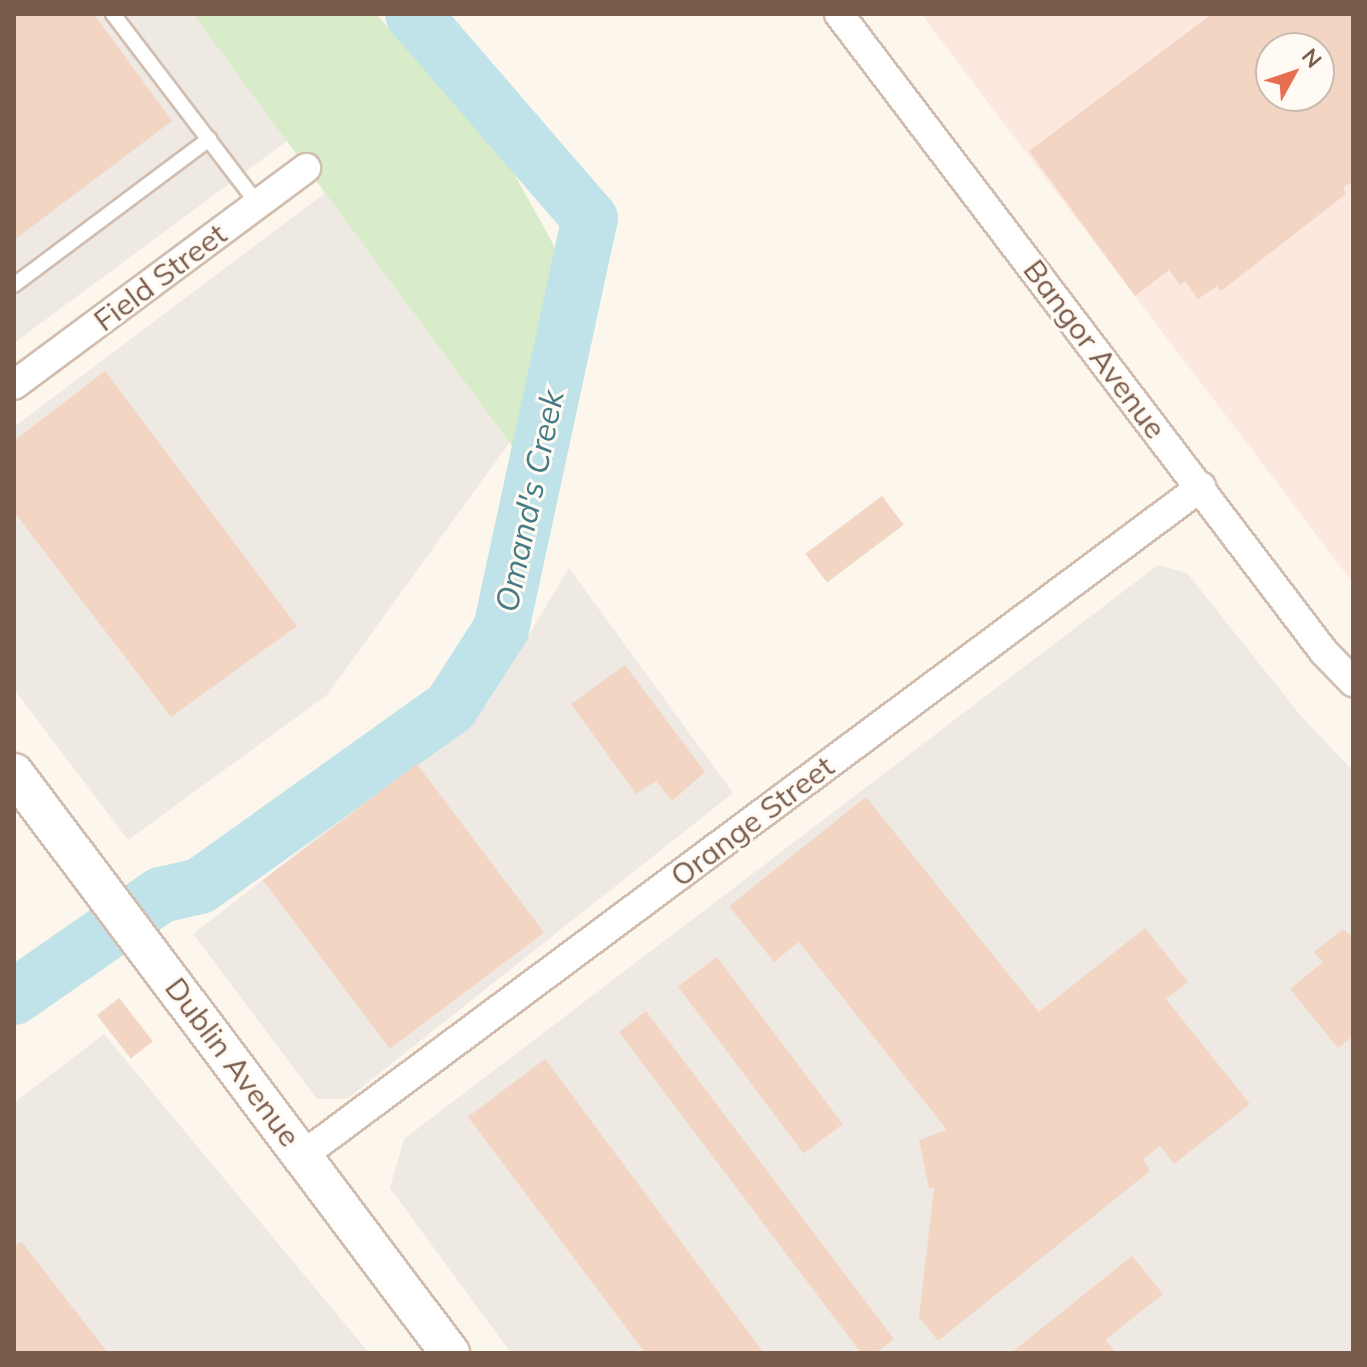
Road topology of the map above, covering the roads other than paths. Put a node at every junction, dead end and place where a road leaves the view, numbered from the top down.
1 (113, 14) edge
2 (839, 14) edge
3 (209, 139) junction
4 (306, 168) dead end
5 (258, 204) junction
6 (14, 285) edge
7 (14, 385) edge
8 (1201, 487) junction
9 (1353, 682) edge
10 (17, 784) edge
11 (302, 1156) junction
12 (450, 1353) edge

1 - 3 lane
2 - 8 street, Bangor Avenue
3 - 5 lane
3 - 6 lane
4 - 5 street, Field Street
5 - 7 street, Field Street
8 - 9 street, Bangor Avenue
8 - 11 street, Orange Street
10 - 11 main road, Dublin Avenue
11 - 12 main road, Dublin Avenue

